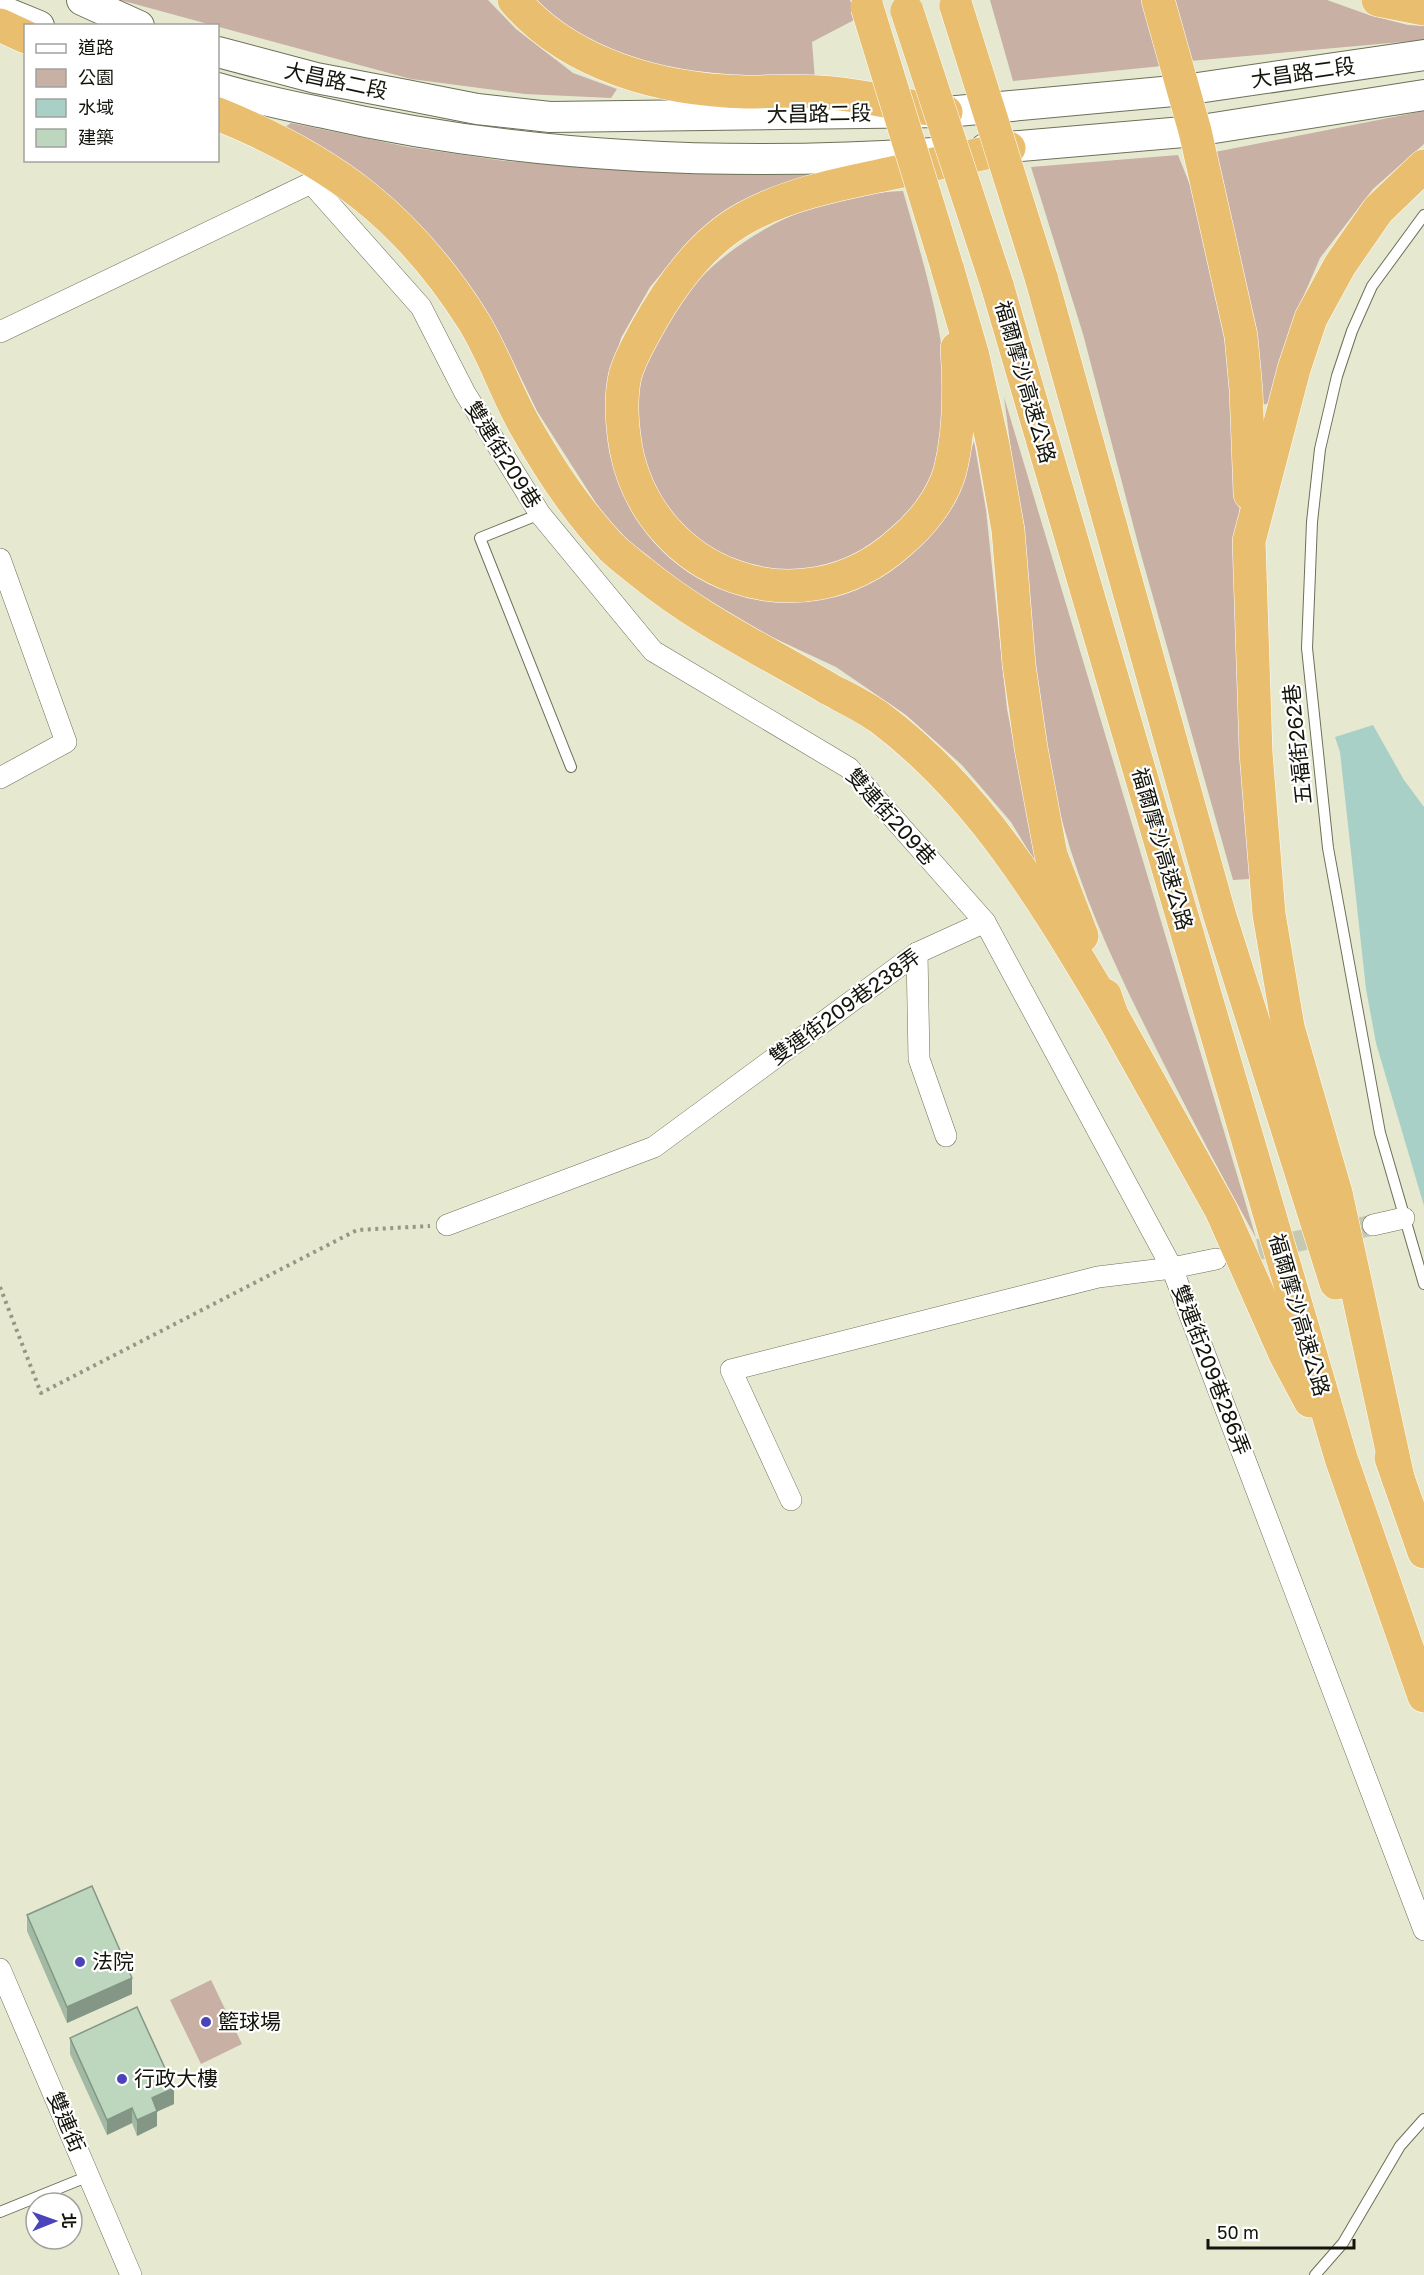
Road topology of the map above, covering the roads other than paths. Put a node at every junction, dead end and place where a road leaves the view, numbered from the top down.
1 (82, 0) edge
2 (514, 0) edge
3 (1158, 0) edge
4 (1378, 0) edge
5 (866, 3) edge
6 (955, 3) edge
7 (906, 5) edge
8 (1424, 9) edge
9 (0, 10) edge
10 (34, 24) edge
11 (135, 24) edge
12 (0, 25) edge
13 (24, 37) edge
14 (219, 52) edge
15 (1424, 55) edge
16 (219, 88) edge
17 (1184, 90) junction
18 (1424, 95) edge
19 (946, 112) junction
20 (219, 114) edge
21 (1195, 131) junction
22 (1009, 147) junction
23 (1424, 166) edge
24 (1424, 215) edge
25 (950, 280) junction
26 (0, 332) edge
27 (540, 514) junction
28 (1249, 541) junction
29 (0, 559) edge
30 (571, 766) dead end
31 (0, 778) edge
32 (985, 922) junction
33 (917, 953) junction
34 (1112, 1015) junction
35 (946, 1136) dead end
36 (1404, 1218) junction
37 (447, 1225) road end
38 (1373, 1225) tunnel mouth
39 (1216, 1259) tunnel mouth
40 (1172, 1268) junction
41 (1424, 1284) edge
42 (1341, 1458) junction
43 (1398, 1478) junction
44 (791, 1500) dead end
45 (1424, 1552) edge
46 (1424, 1696) edge
47 (1424, 1930) edge
48 (0, 1969) edge
49 (1424, 2119) edge
50 (89, 2176) junction
51 (0, 2212) edge
52 (132, 2275) edge
53 (1315, 2275) edge

1 - 11 main road
2 - 19 highway
3 - 17 highway
4 - 8 highway
5 - 25 highway, bridge
6 - 43 highway, 福爾摩沙高速公路, bridge
7 - 42 highway, 福爾摩沙高速公路, bridge
9 - 10 main road
12 - 13 highway
14 - 19 main road, 大昌路二段
15 - 17 main road, 大昌路二段
16 - 22 main road, 大昌路二段
17 - 19 main road, 大昌路二段
17 - 21 highway
18 - 21 main road, 大昌路二段
20 - 34 highway
21 - 22 main road, 大昌路二段
21 - 28 highway
22 - 25 highway
23 - 28 highway
24 - 36 lane, 五福街262巷
25 - 34 highway
26 - 27 street, 雙連街209巷
27 - 30 lane
27 - 32 street, 雙連街209巷
28 - 43 highway
29 - 31 street
32 - 33 street, 雙連街209巷238弄
32 - 40 street
33 - 35 street
33 - 37 street, 雙連街209巷238弄
34 - 42 highway
36 - 38 street
36 - 41 lane, 五福街262巷
39 - 40 street
40 - 44 street, 雙連街209巷286弄
40 - 47 street, 雙連街209巷286弄
42 - 46 highway, 福爾摩沙高速公路
43 - 45 highway, 福爾摩沙高速公路
48 - 50 street, 雙連街
49 - 53 lane
50 - 51 lane
50 - 52 street, 雙連街

